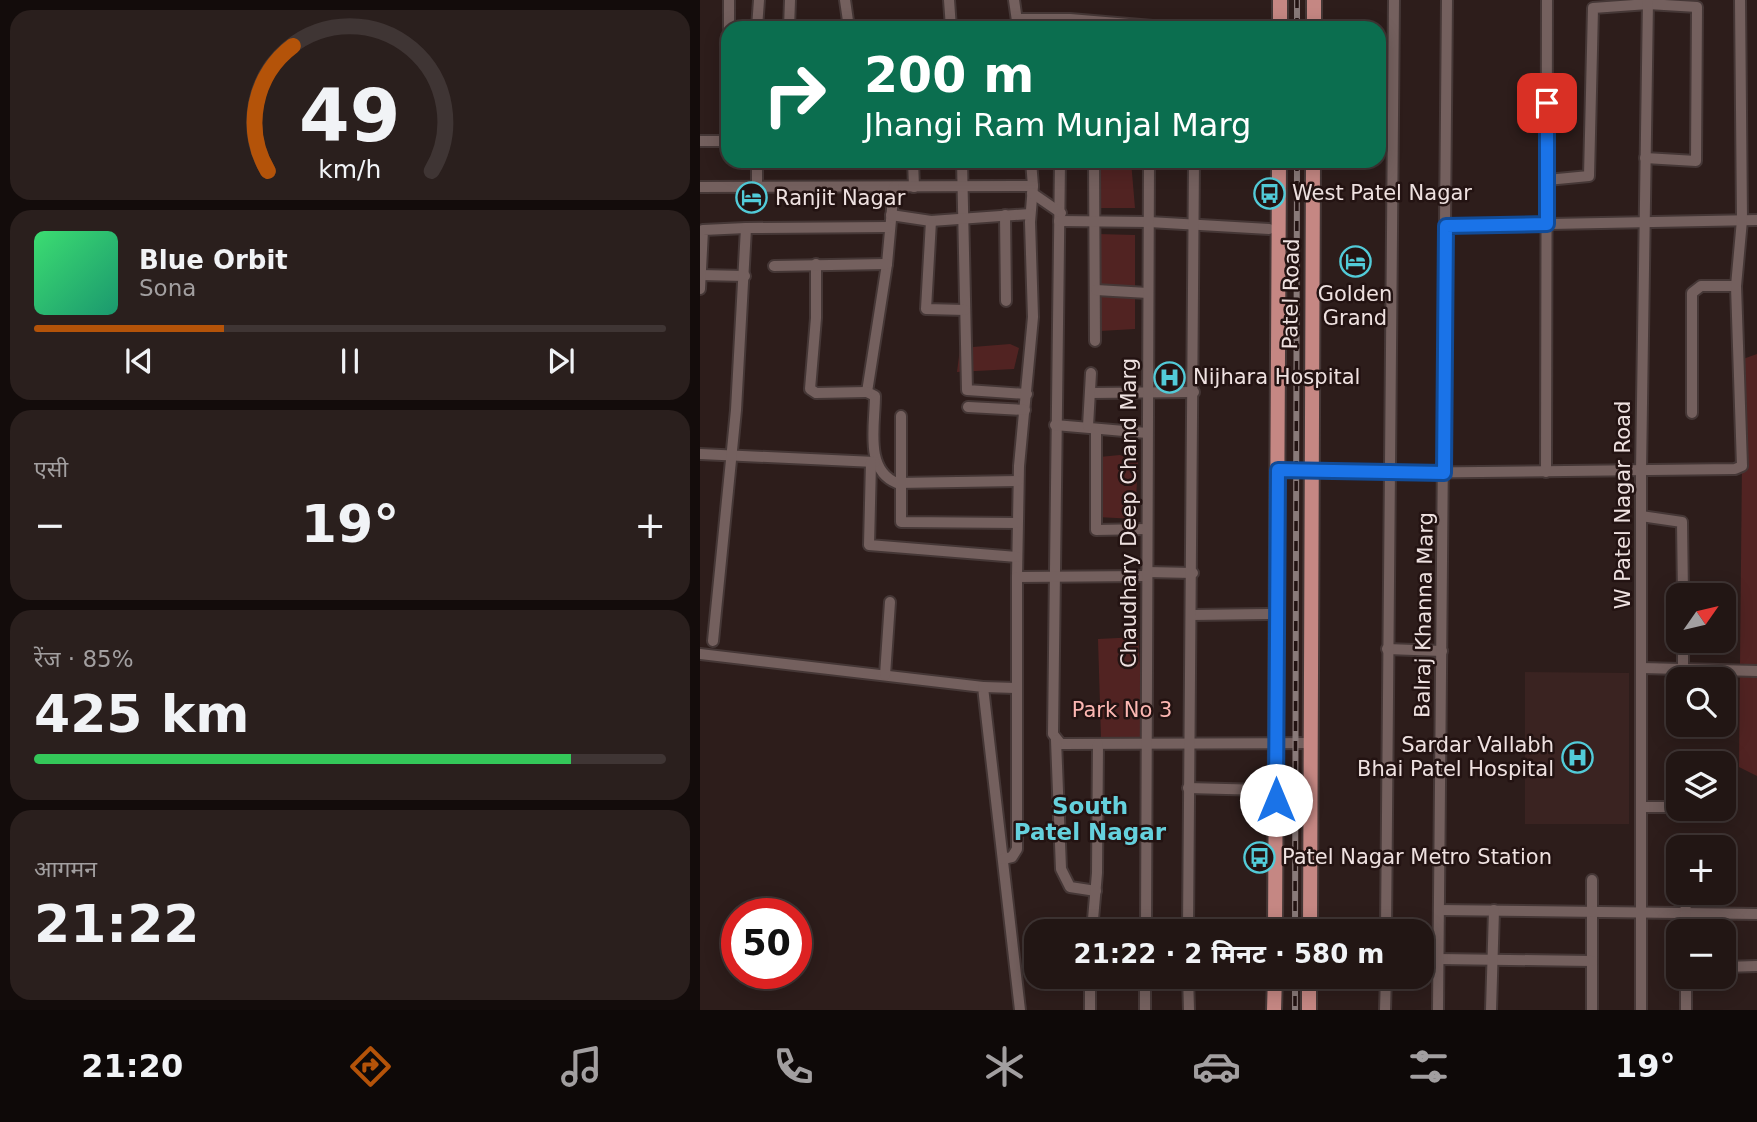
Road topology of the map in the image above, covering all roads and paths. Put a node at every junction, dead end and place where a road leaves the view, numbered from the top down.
1 (729, 0) edge
2 (759, 0) edge
3 (790, 0) edge
4 (845, 0) edge
5 (949, 0) edge
6 (1014, 0) edge
7 (1280, 0) edge
8 (1314, 0) edge
9 (1394, 0) edge
10 (1447, 0) edge
11 (1547, 0) edge
12 (1740, 0) edge
13 (1648, 2) edge
14 (729, 21) edge
15 (758, 21) edge
16 (789, 21) edge
17 (848, 21) edge
18 (950, 21) edge
19 (1017, 21) edge
20 (1044, 21) edge
21 (1094, 21) edge
22 (1280, 21) edge
23 (1314, 21) edge
24 (700, 141) edge
25 (721, 141) edge
26 (1645, 158) junction
27 (757, 168) edge
28 (913, 168) edge
29 (963, 168) edge
30 (1032, 168) edge
31 (1060, 168) edge
32 (1094, 168) edge
33 (1149, 168) edge
34 (1194, 168) edge
35 (1279, 168) edge
36 (1313, 168) edge
37 (1547, 180) junction
38 (700, 187) edge
39 (757, 187) junction
40 (894, 187) junction
41 (914, 187) junction
42 (965, 187) junction
43 (1033, 189) junction
44 (1030, 214) junction
45 (1005, 215) junction
46 (965, 217) junction
47 (1060, 217) junction
48 (1644, 220) junction
49 (1742, 220) junction
50 (1757, 220) edge
51 (891, 221) junction
52 (931, 221) junction
53 (1096, 222) junction
54 (1149, 222) junction
55 (1547, 224) junction
56 (1192, 225) junction
57 (1446, 226) junction
58 (746, 228) junction
59 (1269, 229) dead end
60 (702, 230) edge
61 (816, 264) junction
62 (887, 264) junction
63 (774, 266) dead end
64 (700, 275) edge
65 (745, 276) junction
66 (1736, 286) junction
67 (700, 289) edge
68 (1096, 290) junction
69 (1149, 293) junction
70 (1006, 301) dead end
71 (965, 310) junction
72 (1096, 341) dead end
73 (1091, 373) dead end
74 (867, 392) junction
75 (1194, 392) junction
76 (1090, 393) junction
77 (1147, 393) junction
78 (1027, 394) junction
79 (968, 407) dead end
80 (1025, 410) junction
81 (1692, 413) dead end
82 (901, 416) dead end
83 (1055, 425) junction
84 (1092, 428) junction
85 (1147, 433) junction
86 (700, 454) edge
87 (731, 457) junction
88 (873, 462) junction
89 (1278, 470) junction
90 (1310, 471) junction
91 (1642, 471) junction
92 (1546, 472) junction
93 (1389, 473) junction
94 (1444, 473) junction
95 (1018, 481) junction
96 (900, 483) junction
97 (1642, 516) junction
98 (1017, 523) junction
99 (1147, 529) junction
100 (1017, 557) junction
101 (1193, 573) junction
102 (1147, 574) junction
103 (1017, 577) junction
104 (1053, 578) junction
105 (1683, 583) edge
106 (890, 602) dead end
107 (1268, 614) dead end
108 (1192, 615) junction
109 (700, 638) edge
110 (713, 641) junction
111 (1387, 649) junction
112 (1442, 651) junction
113 (700, 654) edge
114 (713, 655) junction
115 (1642, 668) junction
116 (1666, 669) edge
117 (1736, 670) edge
118 (1757, 671) edge
119 (885, 675) junction
120 (983, 687) junction
121 (1016, 688) junction
122 (1056, 740) junction
123 (1276, 741) junction
124 (1191, 743) junction
125 (1310, 743) junction
126 (1098, 744) junction
127 (1148, 745) junction
128 (1188, 788) junction
129 (1264, 790) dead end
130 (1641, 807) junction
131 (1666, 807) edge
132 (1003, 859) junction
133 (1592, 880) dead end
134 (1096, 891) junction
135 (1685, 905) edge
136 (1439, 909) junction
137 (1494, 910) junction
138 (1591, 911) junction
139 (1641, 912) junction
140 (1685, 912) junction
141 (1757, 914) edge
142 (1093, 919) edge
143 (1146, 919) edge
144 (1188, 919) edge
145 (1275, 919) edge
146 (1310, 919) edge
147 (1386, 919) edge
148 (1685, 919) edge
149 (1438, 959) junction
150 (1493, 960) junction
151 (1592, 961) junction
152 (1736, 967) edge
153 (1757, 967) edge
154 (1090, 989) edge
155 (1145, 989) edge
156 (1188, 989) edge
157 (1275, 989) edge
158 (1309, 989) edge
159 (1386, 989) edge
160 (1686, 989) edge
161 (1020, 1010) edge
162 (1090, 1010) edge
163 (1145, 1010) edge
164 (1189, 1010) edge
165 (1274, 1010) edge
166 (1309, 1010) edge
167 (1385, 1010) edge
168 (1436, 1010) edge
169 (1447, 1010) edge
170 (1491, 1010) edge
171 (1592, 1010) edge
172 (1641, 1010) edge
173 (1686, 1010) edge

1 - 14 street
2 - 15 street
3 - 16 street
4 - 17 street
5 - 18 street
6 - 19 street
7 - 22 main road
8 - 23 main road
9 - 93 street
10 - 57 street, Balraj Khanna Marg
11 - 37 street
12 - 49 street
13 - 26 street, W Patel Nagar Road
13 - 26 street
13 - 37 street
20 - 21 street
24 - 25 street
26 - 48 street, W Patel Nagar Road
27 - 39 street
28 - 41 street
29 - 42 street
30 - 43 street
31 - 47 street
32 - 53 street
33 - 54 street, Chaudhary Deep Chand Marg
34 - 56 street
35 - 89 main road, Patel Road
36 - 90 main road, Patel Road
37 - 55 street
38 - 39 street
39 - 40 street
40 - 41 street
40 - 51 street
41 - 42 street
42 - 43 street
42 - 46 street
43 - 44 street
43 - 47 street
44 - 45 street
44 - 78 street
45 - 46 street
45 - 70 street
46 - 52 street
46 - 71 street
47 - 53 street
47 - 83 street
48 - 49 street
48 - 55 street
48 - 91 street, W Patel Nagar Road
49 - 50 street
49 - 66 street
51 - 52 street
51 - 58 street
51 - 62 street
52 - 71 street
53 - 54 street
53 - 68 street
54 - 56 street
54 - 69 street, Chaudhary Deep Chand Marg
55 - 57 street
55 - 92 street
56 - 59 street
56 - 75 street
57 - 94 street, Balraj Khanna Marg
58 - 60 street
58 - 65 street
60 - 64 street
61 - 62 street
61 - 63 street
61 - 74 street
62 - 74 street
64 - 65 street
64 - 67 street
65 - 87 street
66 - 81 street
66 - 91 street
68 - 69 street
68 - 72 street
69 - 77 street, Chaudhary Deep Chand Marg
71 - 78 street
73 - 76 street
74 - 88 street
75 - 77 street
75 - 101 street
76 - 77 street
76 - 84 street
77 - 85 street, Chaudhary Deep Chand Marg
78 - 80 street
79 - 80 street
80 - 95 street
82 - 96 street
83 - 84 street
83 - 104 street
84 - 85 street
84 - 99 street
85 - 99 street, Chaudhary Deep Chand Marg
86 - 87 street
87 - 88 street
87 - 110 street
88 - 96 street
88 - 100 street
89 - 90 street
89 - 123 main road, Patel Road
90 - 93 street
90 - 125 main road, Patel Road
91 - 92 street
91 - 97 street, W Patel Nagar Road
92 - 94 street
93 - 94 street
93 - 111 street
94 - 112 street, Balraj Khanna Marg
95 - 96 street
95 - 98 street
96 - 98 street
97 - 105 street
97 - 115 street, W Patel Nagar Road
98 - 100 street
99 - 102 street, Chaudhary Deep Chand Marg
100 - 103 street
101 - 102 street
101 - 108 street
102 - 104 street
102 - 127 street, Chaudhary Deep Chand Marg
103 - 104 street
103 - 121 street
104 - 122 street
106 - 119 street
107 - 108 street
108 - 124 street
109 - 110 street
110 - 114 street
111 - 112 street
111 - 147 street
112 - 136 street, Balraj Khanna Marg
113 - 114 street
114 - 119 street
115 - 116 street
115 - 130 street, W Patel Nagar Road
117 - 118 street
119 - 120 street
120 - 121 street
120 - 132 street
121 - 132 street
122 - 126 street
122 - 134 street
123 - 124 street
123 - 125 street
123 - 145 main road, Patel Road
124 - 127 street
124 - 128 street
125 - 146 main road, Patel Road
126 - 127 street
126 - 134 street
127 - 143 street, Chaudhary Deep Chand Marg
128 - 129 street
128 - 144 street
130 - 131 street
130 - 139 street, W Patel Nagar Road
132 - 161 street
133 - 138 street
134 - 142 street
135 - 140 street
136 - 137 street
136 - 149 street, Balraj Khanna Marg
137 - 138 street
137 - 150 street
138 - 139 street
138 - 151 street
139 - 140 street
139 - 172 street, W Patel Nagar Road
140 - 141 street
140 - 148 street
149 - 150 street
149 - 168 street, Balraj Khanna Marg
150 - 151 street
150 - 170 street
151 - 171 street
152 - 153 street
154 - 162 street
155 - 163 street
156 - 164 street
157 - 165 main road
158 - 166 main road
159 - 167 street
160 - 173 street
168 - 169 street

